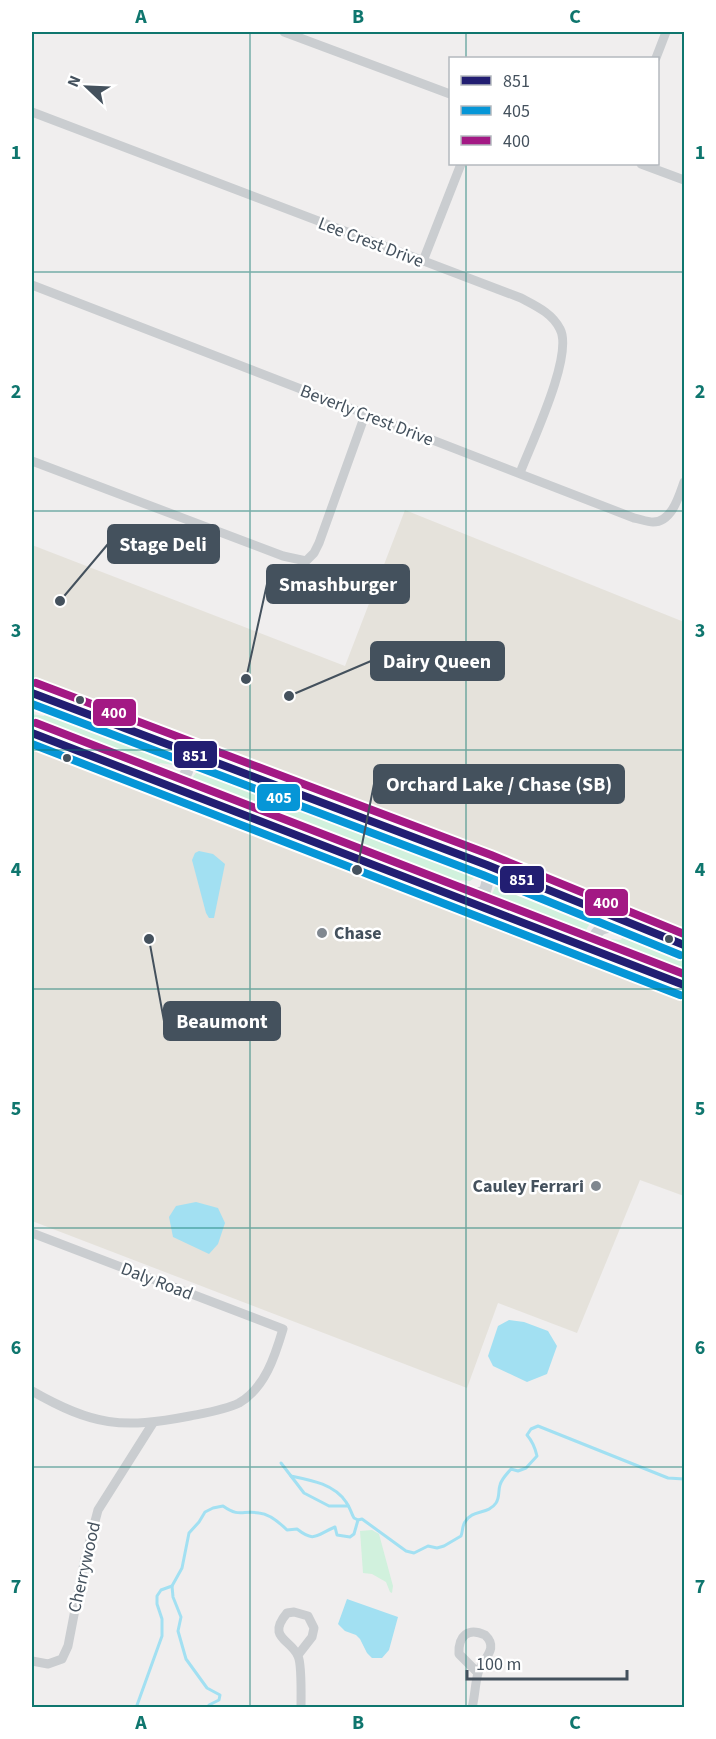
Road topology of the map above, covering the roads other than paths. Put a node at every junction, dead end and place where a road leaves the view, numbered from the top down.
1 (284, 32) edge
2 (666, 32) edge
3 (656, 57) edge
4 (449, 94) edge
5 (32, 112) edge
6 (461, 165) edge
7 (644, 165) edge
8 (684, 180) edge
9 (423, 261) junction
10 (32, 285) edge
11 (365, 415) junction
12 (32, 461) edge
13 (520, 473) junction
14 (684, 482) edge
15 (32, 693) edge
16 (32, 704) edge
17 (75, 710) junction
18 (32, 733) edge
19 (187, 753) junction
20 (134, 773) junction
21 (312, 800) junction
22 (267, 825) junction
23 (487, 865) junction
24 (424, 886) junction
25 (635, 925) junction
26 (684, 945) edge
27 (601, 954) junction
28 (684, 985) edge
29 (32, 1233) edge
30 (32, 1391) edge
31 (153, 1423) junction
32 (298, 1655) junction
33 (32, 1661) edge
34 (478, 1673) junction
35 (302, 1707) edge
36 (472, 1707) edge

1 - 4 street
2 - 3 street
5 - 9 street, Lee Crest Drive
6 - 9 street
7 - 8 street
9 - 13 street, Lee Crest Drive
10 - 11 street, Beverly Crest Drive
11 - 12 street
11 - 13 street, Beverly Crest Drive
13 - 14 street, Beverly Crest Drive
15 - 17 main road
16 - 17 main road
17 - 19 main road
18 - 20 main road
19 - 20 main road
19 - 21 main road
20 - 22 main road
21 - 22 main road
21 - 23 main road
22 - 24 main road
23 - 24 main road
23 - 25 main road
24 - 27 main road
25 - 26 main road
25 - 27 main road
27 - 28 main road
29 - 31 street, Daly Road
30 - 31 street
31 - 33 street, Cherrywood
32 - 32 street
32 - 35 street
34 - 34 street
34 - 36 street

